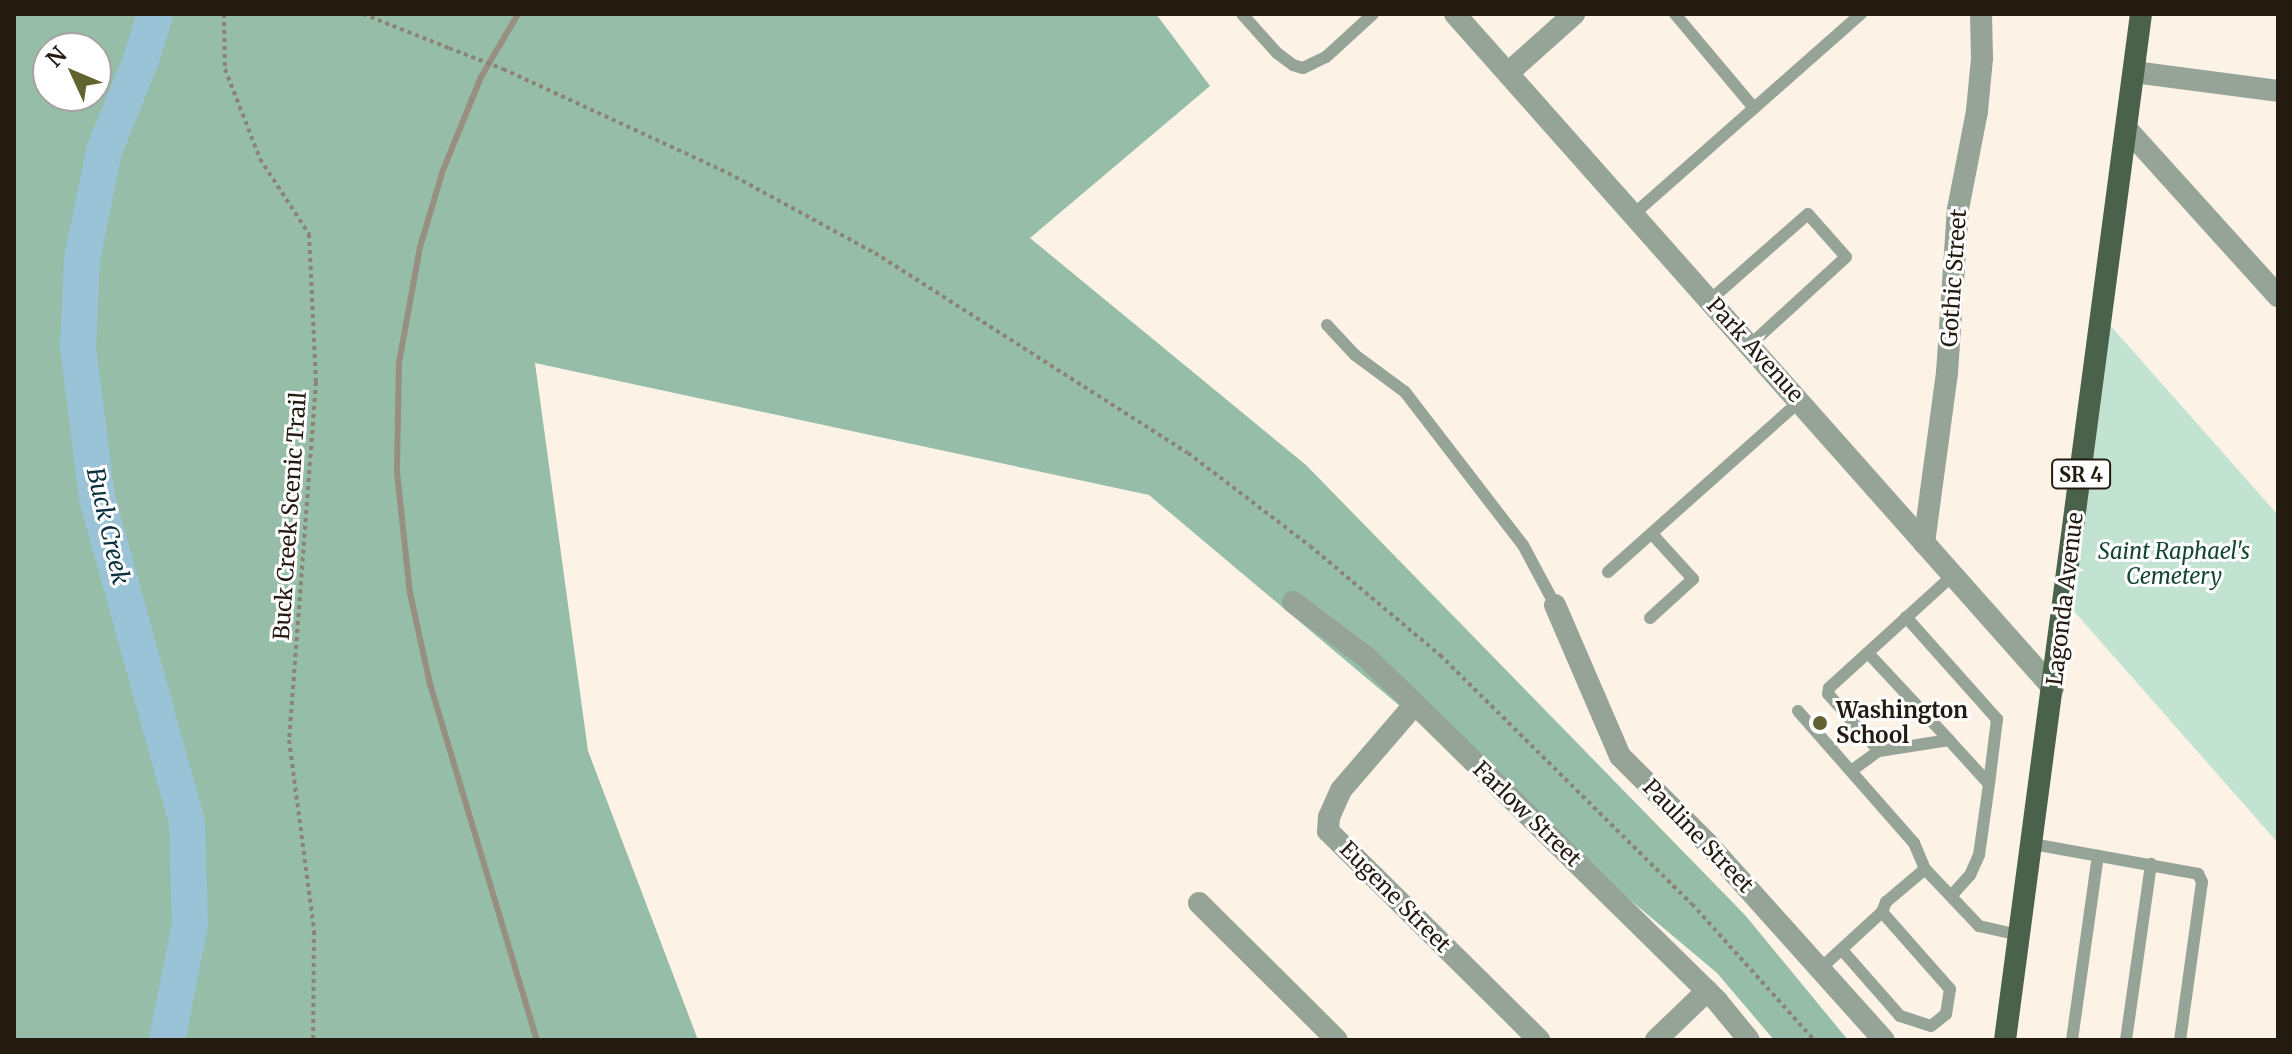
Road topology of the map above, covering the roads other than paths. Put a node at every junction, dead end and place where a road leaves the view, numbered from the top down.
1 (1242, 14) edge
2 (1373, 14) edge
3 (1455, 14) edge
4 (1574, 14) edge
5 (1675, 14) edge
6 (1861, 14) edge
7 (1981, 14) edge
8 (2141, 14) edge
9 (2134, 72) junction
10 (1508, 73) junction
11 (2278, 91) edge
12 (1754, 108) junction
13 (2126, 128) junction
14 (1634, 214) junction
15 (2278, 296) edge
16 (1710, 300) junction
17 (1327, 325) dead end
18 (1750, 345) junction
19 (1800, 401) junction
20 (1652, 534) junction
21 (1924, 543) junction
22 (1608, 572) dead end
23 (1953, 575) junction
24 (1293, 602) dead end
25 (1555, 605) joint
26 (1906, 617) junction
27 (1650, 618) dead end
28 (1868, 653) junction
29 (2053, 688) junction
30 (1415, 704) junction
31 (1798, 711) dead end
32 (1949, 740) junction
33 (1879, 751) junction
34 (1851, 771) junction
35 (1989, 784) junction
36 (2032, 844) junction
37 (2098, 856) junction
38 (2151, 864) junction
39 (1925, 869) junction
40 (1951, 896) junction
41 (1199, 903) dead end
42 (1882, 912) junction
43 (2019, 935) junction
44 (1842, 950) junction
45 (1821, 968) junction
46 (1707, 991) junction
47 (1337, 1040) edge
48 (1539, 1040) edge
49 (1656, 1040) edge
50 (1749, 1040) edge
51 (1884, 1040) edge
52 (2005, 1040) edge
53 (2072, 1040) edge
54 (2126, 1040) edge
55 (2180, 1040) edge

1 - 2 lane
3 - 10 street, Park Avenue
4 - 10 street
5 - 12 lane
6 - 12 lane
7 - 21 street, Gothic Street
8 - 9 main road, Lagonda Avenue / SR 4
9 - 11 street
9 - 13 main road, Lagonda Avenue / SR 4
10 - 14 street, Park Avenue
12 - 14 lane
13 - 15 street
13 - 29 main road, Lagonda Avenue / SR 4
14 - 16 street, Park Avenue
16 - 18 street, Park Avenue
16 - 18 lane
17 - 25 lane
18 - 19 street, Park Avenue
19 - 20 lane
19 - 21 street, Park Avenue
20 - 22 lane
20 - 27 lane
21 - 23 street, Park Avenue
23 - 26 lane
23 - 29 street, Park Avenue
24 - 30 street, Farlow Street
25 - 45 street, Pauline Street
26 - 28 lane
26 - 35 lane
28 - 32 lane
28 - 33 lane
29 - 36 main road, Lagonda Avenue / SR 4
30 - 46 street, Farlow Street
30 - 48 street, Eugene Street
31 - 34 lane
32 - 33 lane
32 - 35 lane
33 - 34 lane
34 - 39 lane
35 - 40 lane
36 - 37 lane
36 - 43 main road, Lagonda Avenue / SR 4
37 - 38 lane
37 - 53 lane
38 - 54 lane
38 - 55 lane
39 - 40 lane
39 - 42 lane
40 - 43 lane
41 - 47 street
42 - 44 lane
42 - 44 lane
43 - 52 main road, Lagonda Avenue / SR 4
44 - 45 lane
45 - 51 street, Pauline Street
46 - 49 street
46 - 50 street, Farlow Street

